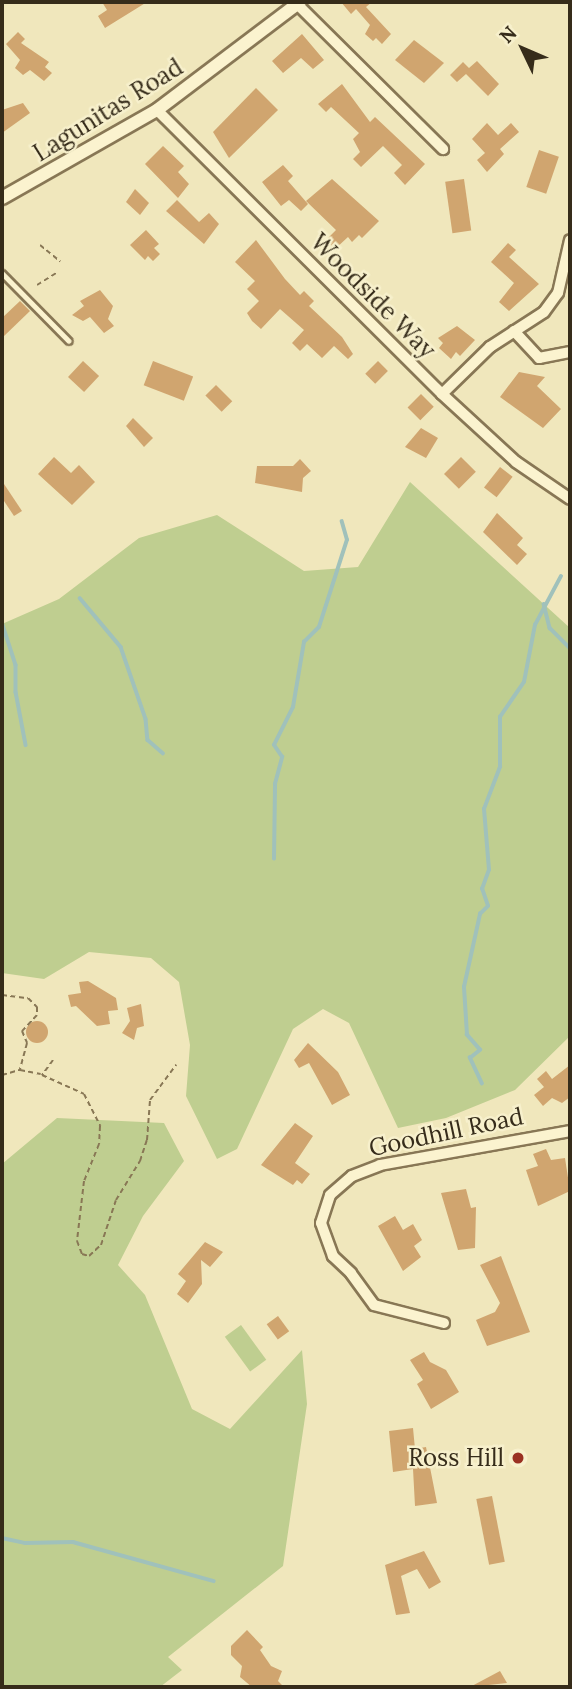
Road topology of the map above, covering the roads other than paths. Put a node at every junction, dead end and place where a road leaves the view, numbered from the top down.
1 (299, 3) edge
2 (157, 110) junction
3 (443, 149) dead end
4 (2, 197) edge
5 (570, 240) edge
6 (2, 273) edge
7 (514, 331) junction
8 (69, 341) dead end
9 (570, 352) edge
10 (442, 394) junction
11 (570, 499) edge
12 (570, 1131) edge
13 (444, 1323) dead end

1 - 2 street, Lagunitas Road
1 - 3 street
2 - 4 street, Lagunitas Road
2 - 10 street, Woodside Way
5 - 7 street
6 - 8 lane
7 - 9 street
7 - 10 street
10 - 11 street, Woodside Way
12 - 13 street, Goodhill Road

